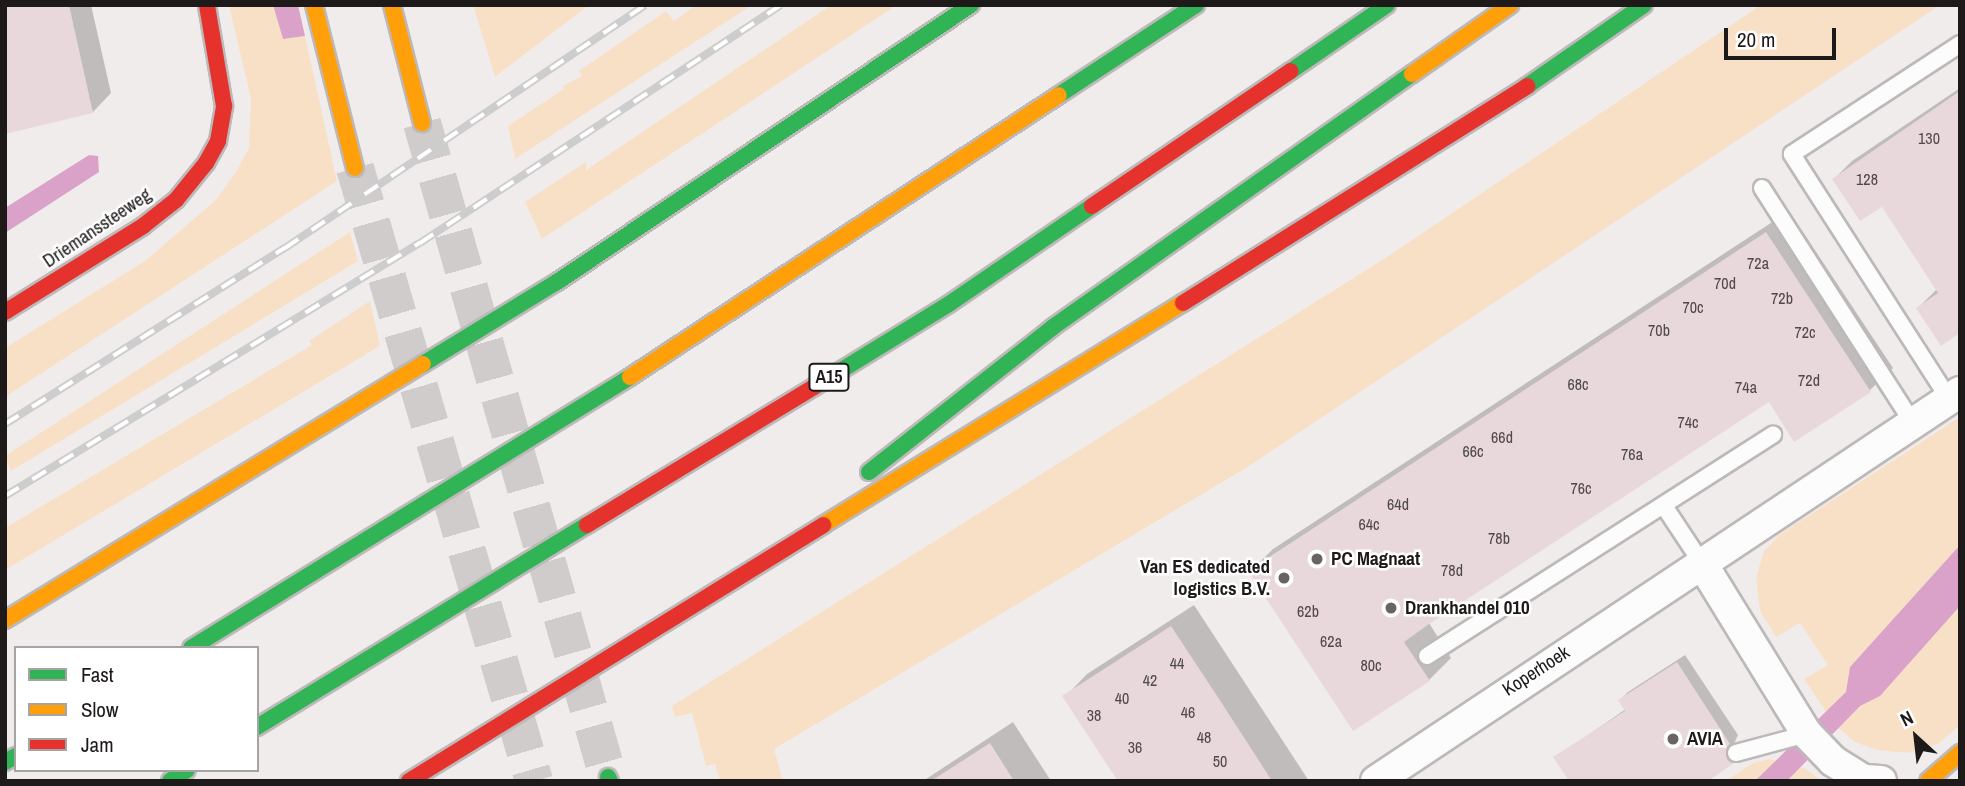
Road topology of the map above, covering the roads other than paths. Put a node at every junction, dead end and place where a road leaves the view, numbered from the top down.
1 (207, 5) edge
2 (314, 5) edge
3 (392, 5) edge
4 (971, 5) edge
5 (1196, 5) edge
6 (1387, 5) edge
7 (1510, 5) edge
8 (1644, 5) edge
9 (1960, 44) edge
10 (422, 123) tunnel mouth
11 (355, 168) tunnel mouth
12 (1762, 188) dead end
13 (5, 312) edge
14 (1955, 395) edge
15 (1913, 423) junction
16 (1773, 435) dead end
17 (1664, 506) junction
18 (1700, 562) junction
19 (747, 569) junction
20 (5, 620) edge
21 (194, 646) edge
22 (1427, 656) dead end
23 (259, 726) edge
24 (1807, 734) junction
25 (1736, 753) dead end
26 (1960, 753) edge
27 (1374, 780) edge
28 (410, 781) edge
29 (1881, 781) edge
30 (1928, 781) edge

1 - 13 main road, Driemanssteeweg
2 - 11 main road
3 - 10 main road
4 - 20 main road
5 - 21 main road
6 - 23 main road, A15
7 - 19 main road
8 - 19 main road
9 - 14 lane
12 - 15 lane
14 - 15 street, Koperhoek
15 - 18 street, Koperhoek
16 - 17 lane
17 - 18 lane
17 - 22 lane
18 - 24 street
18 - 27 street, Koperhoek
19 - 28 main road
24 - 25 lane
24 - 29 street
26 - 30 main road

